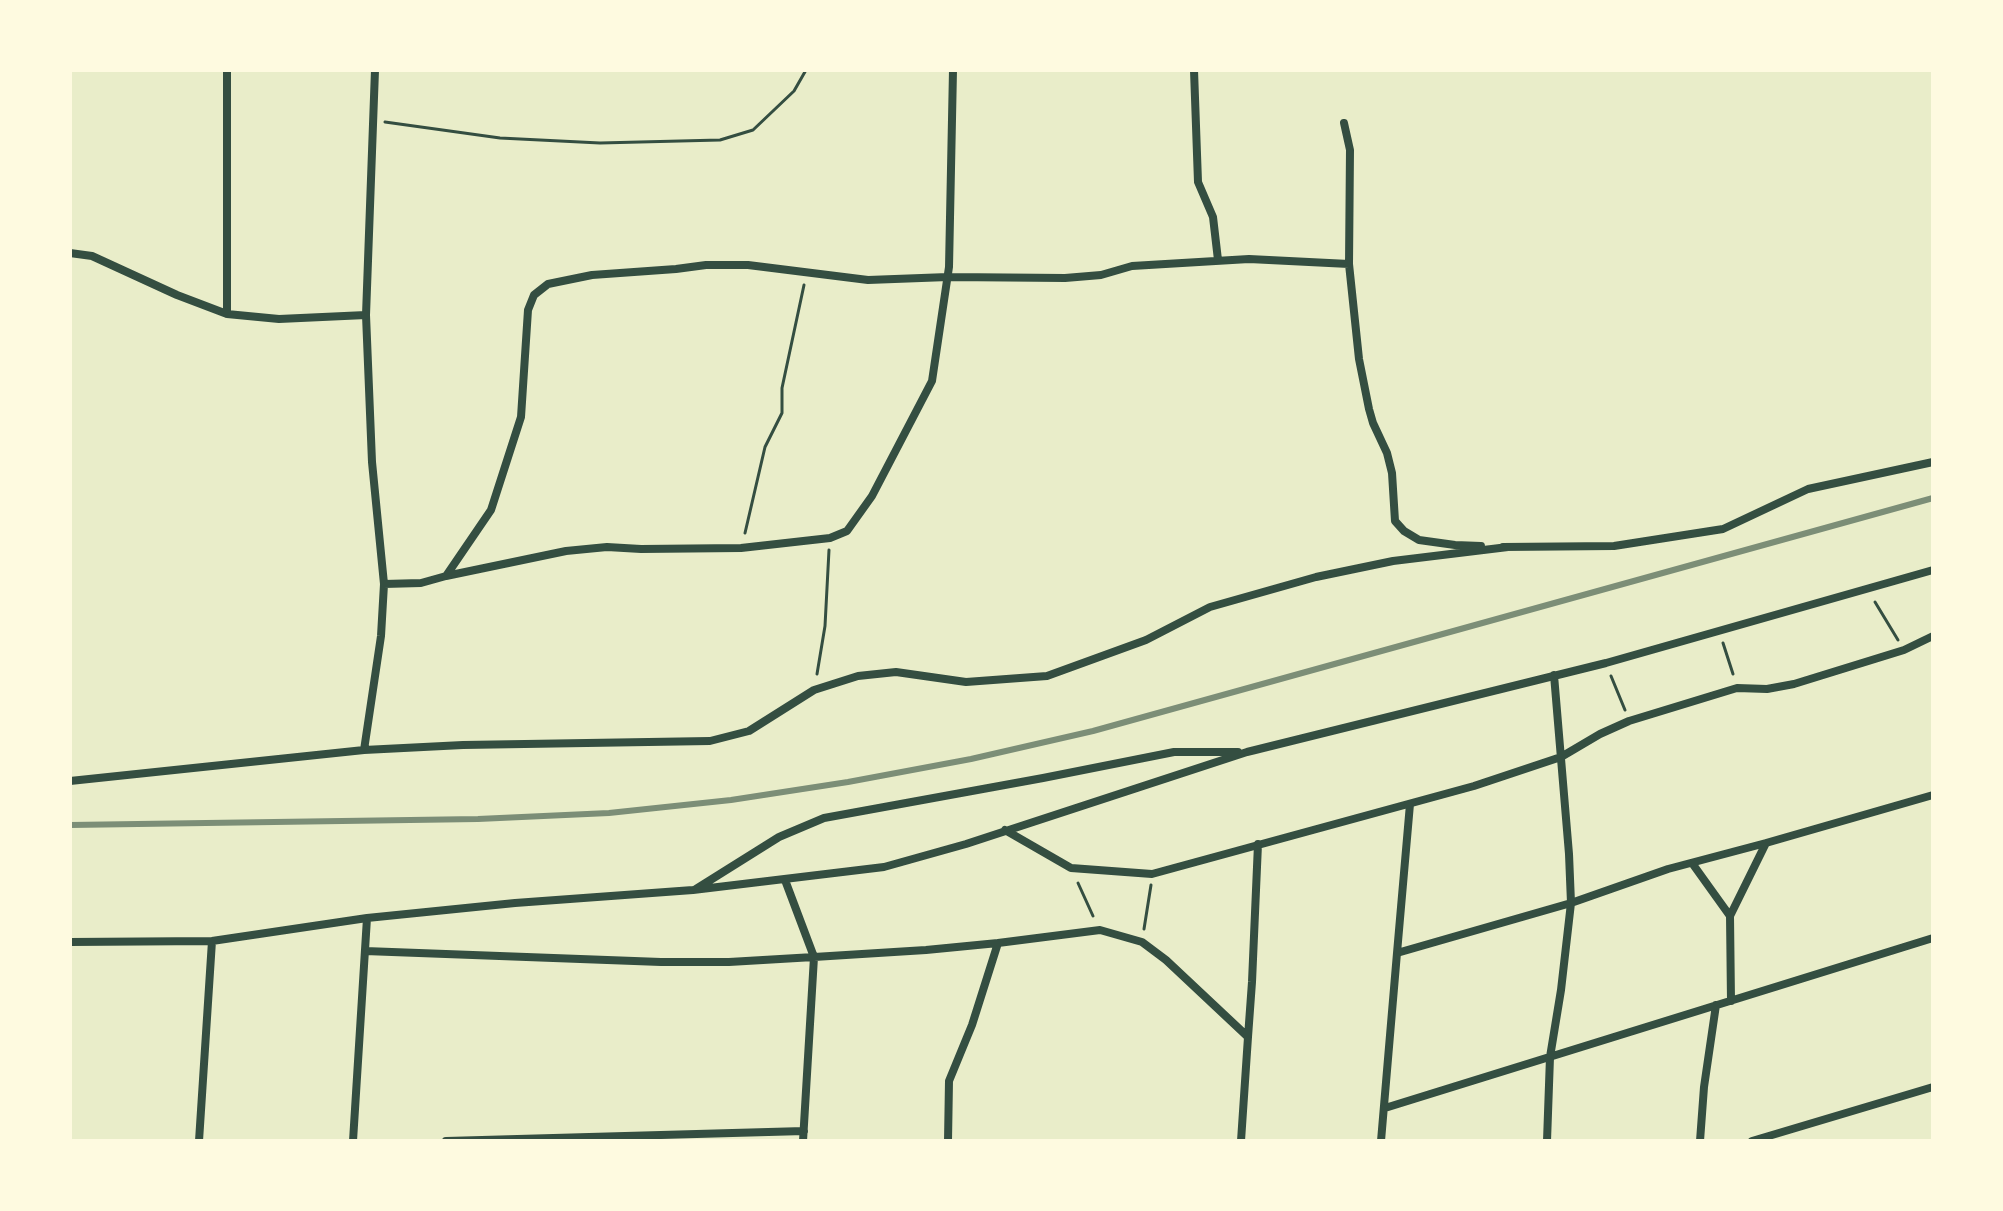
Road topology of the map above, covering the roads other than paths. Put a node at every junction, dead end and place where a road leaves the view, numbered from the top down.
1 (227, 70) edge
2 (375, 70) edge
3 (953, 70) edge
4 (1194, 70) edge
5 (1344, 123) dead end
6 (70, 253) edge
7 (1218, 260) junction
8 (1349, 264) junction
9 (948, 277) junction
10 (227, 314) junction
11 (366, 315) junction
12 (1933, 462) edge
13 (1508, 547) junction
14 (1933, 570) edge
15 (446, 576) junction
16 (384, 584) junction
17 (1933, 636) edge
18 (1554, 675) junction
19 (364, 750) junction
20 (1247, 752) junction
21 (1561, 757) junction
22 (70, 781) edge
23 (1933, 795) edge
24 (1410, 804) junction
25 (1005, 830) junction
26 (1766, 843) junction
27 (1258, 844) junction
28 (1692, 863) junction
29 (785, 880) junction
30 (693, 890) junction
31 (1571, 903) junction
32 (1730, 916) junction
33 (367, 918) junction
34 (1933, 938) edge
35 (212, 941) junction
36 (70, 942) edge
37 (998, 943) junction
38 (365, 951) junction
39 (1397, 953) junction
40 (814, 957) junction
41 (1731, 1001) junction
42 (1716, 1005) junction
43 (1248, 1037) junction
44 (1550, 1057) junction
45 (1933, 1087) edge
46 (1385, 1108) junction
47 (804, 1136) edge
48 (199, 1141) edge
49 (353, 1141) edge
50 (446, 1141) edge
51 (948, 1141) edge
52 (1241, 1141) edge
53 (1381, 1141) edge
54 (1547, 1141) edge
55 (1700, 1141) edge
56 (1752, 1141) edge

1 - 10 street
2 - 11 street
3 - 9 street
4 - 7 street
5 - 8 street
6 - 10 street
7 - 8 street
7 - 9 street
8 - 13 street
9 - 15 street
9 - 15 street
10 - 11 street
11 - 16 street
12 - 13 street
13 - 19 street
14 - 18 street
15 - 16 street
16 - 19 street
17 - 21 street
18 - 20 street
18 - 21 street
19 - 22 street
20 - 25 street
20 - 30 street
21 - 24 street
21 - 31 street
23 - 26 street
24 - 27 street
24 - 39 street
25 - 27 street
25 - 29 street
26 - 28 street
26 - 32 street
27 - 43 street
28 - 31 street
28 - 32 street
29 - 30 street
29 - 40 street
30 - 33 street
31 - 39 street
31 - 44 street
32 - 41 street
33 - 35 street
33 - 38 street
34 - 41 street
35 - 36 street
35 - 48 street
37 - 40 street
37 - 43 street
37 - 51 street
38 - 40 street
38 - 49 street
39 - 46 street
40 - 47 street
41 - 42 street
42 - 44 street
42 - 55 street
43 - 52 street
44 - 46 street
44 - 54 street
45 - 56 street
46 - 53 street
47 - 50 street

